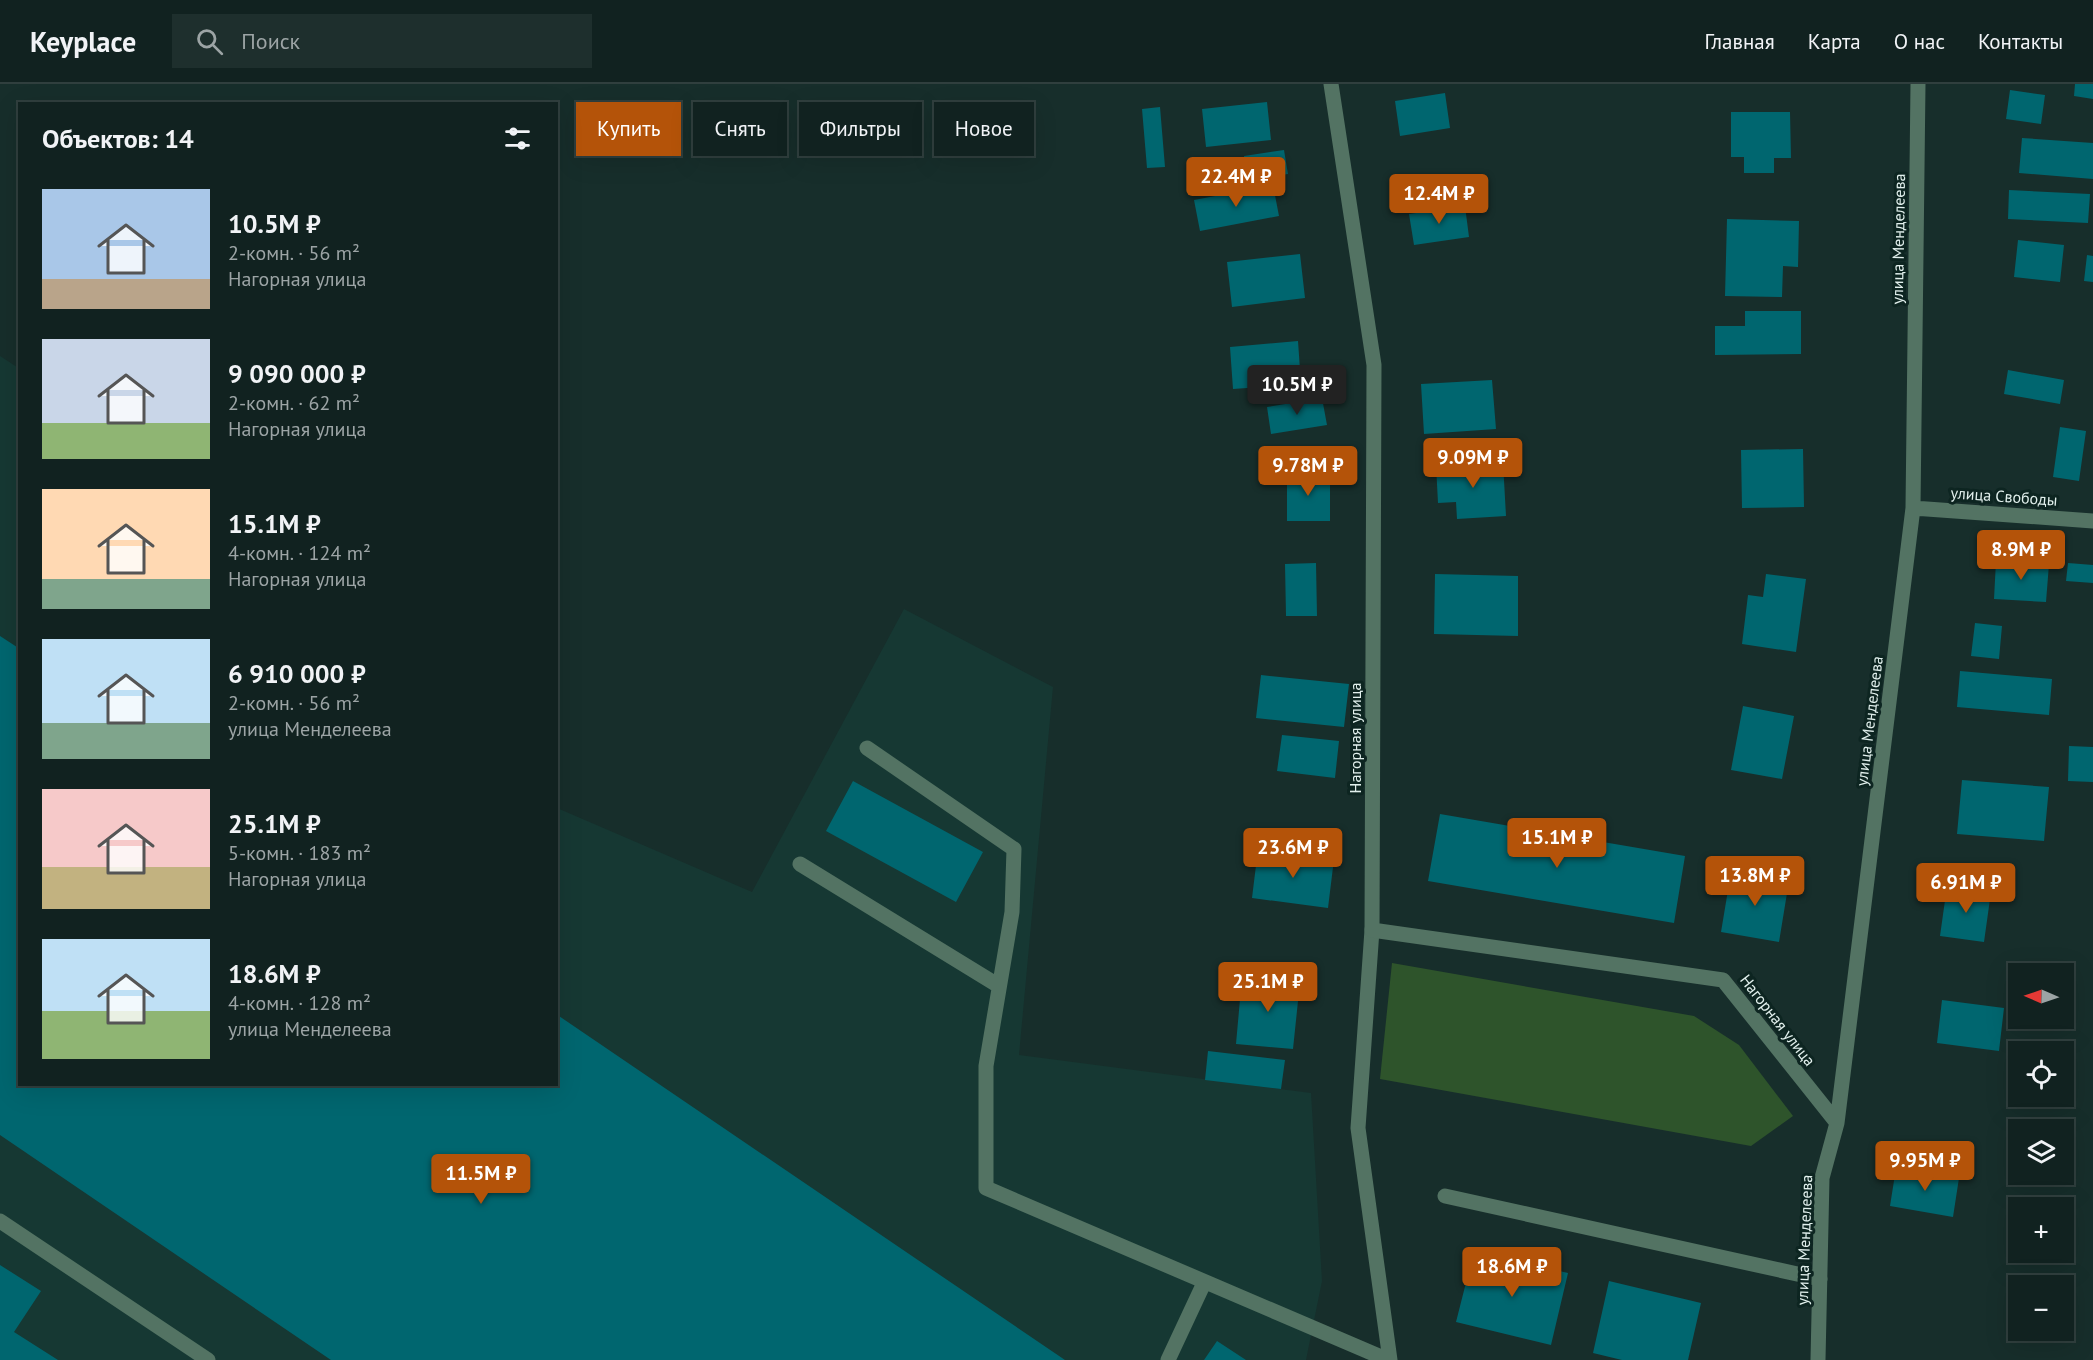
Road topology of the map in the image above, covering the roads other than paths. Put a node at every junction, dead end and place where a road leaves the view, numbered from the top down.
1 (1331, 84) edge
2 (1918, 84) edge
3 (1913, 508) junction
4 (2093, 521) edge
5 (867, 748) dead end
6 (800, 864) dead end
7 (1372, 930) junction
8 (999, 986) junction
9 (1837, 1123) junction
10 (1445, 1196) dead end
11 (0, 1221) edge
12 (1820, 1279) junction
13 (1204, 1283) junction
14 (208, 1360) edge
15 (1168, 1360) edge
16 (1389, 1360) edge
17 (1818, 1360) edge

1 - 7 street, Нагорная улица
2 - 3 street, улица Менделеева
3 - 4 street, улица Свободы
3 - 9 street, улица Менделеева
5 - 8 street
6 - 8 street
7 - 9 street, Нагорная улица
7 - 16 street
8 - 13 street
9 - 12 street, улица Менделеева
10 - 12 street
11 - 14 street
12 - 17 street, улица Менделеева
13 - 15 street
13 - 16 street

